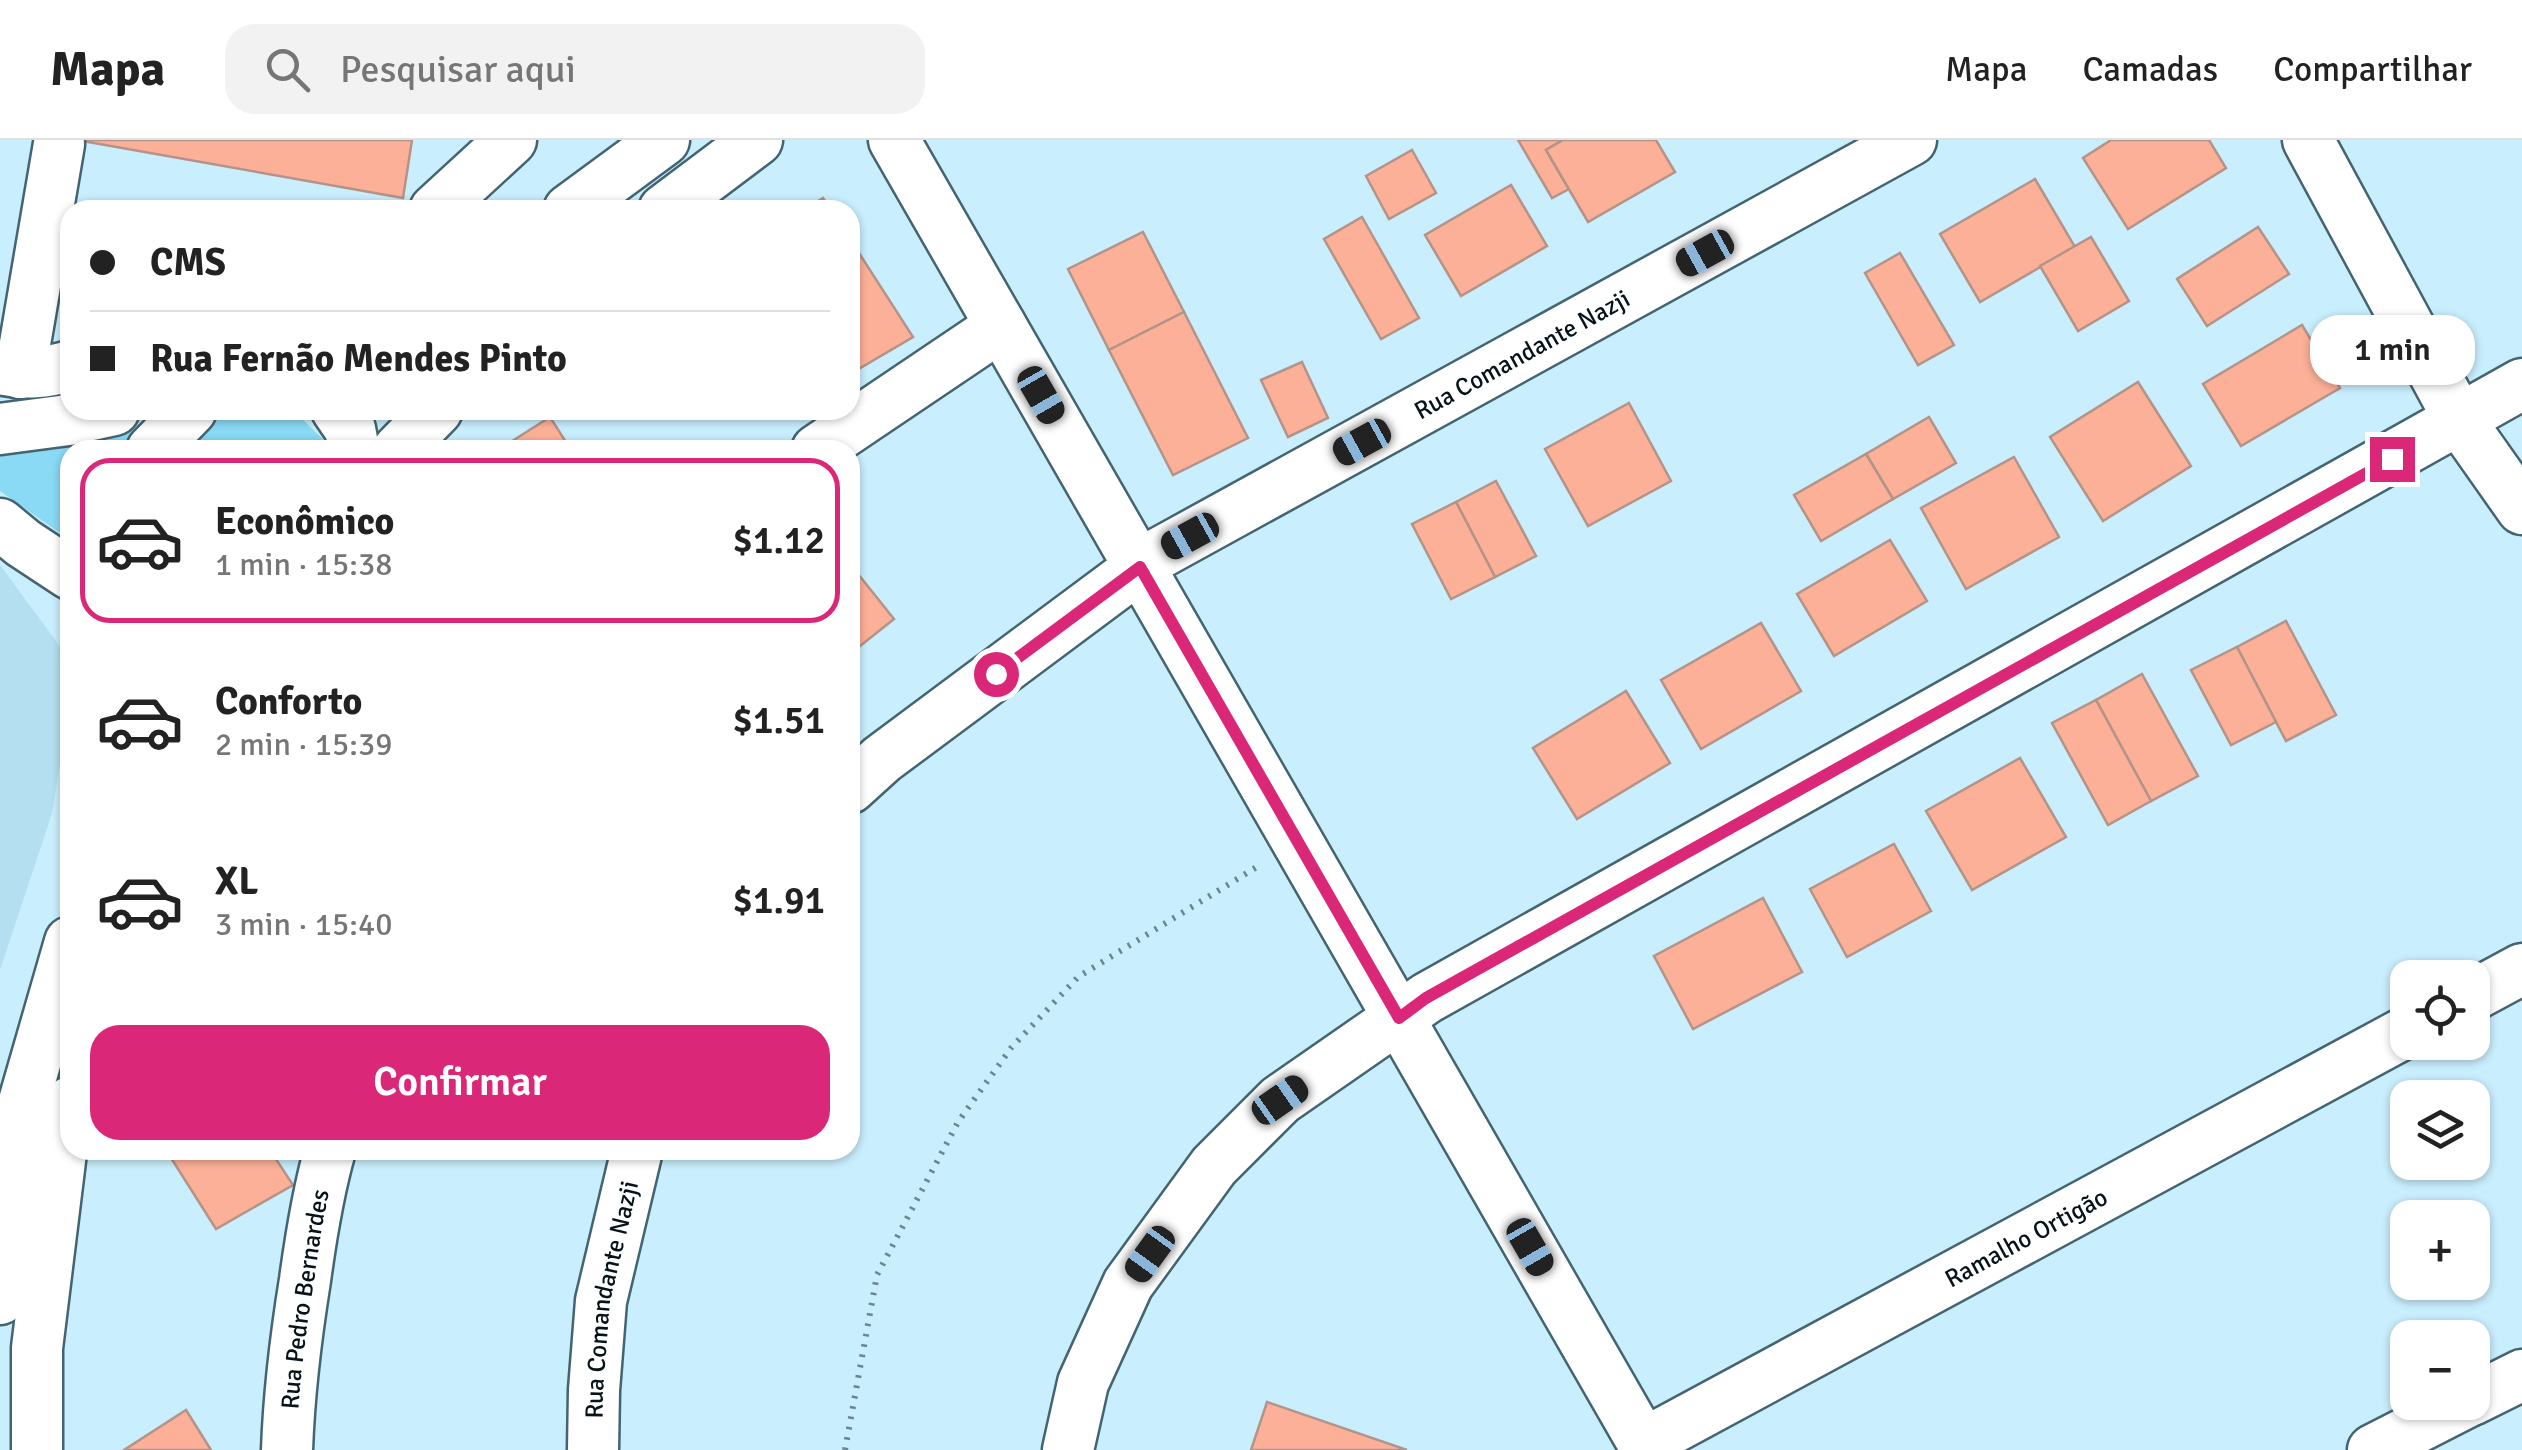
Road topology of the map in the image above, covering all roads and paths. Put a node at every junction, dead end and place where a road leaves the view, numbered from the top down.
1 (511, 140) edge
2 (664, 140) edge
3 (757, 140) edge
4 (894, 140) edge
5 (1911, 140) edge
6 (2308, 140) edge
7 (59, 144) dead end
8 (446, 200) edge
9 (583, 200) edge
10 (677, 200) edge
11 (1002, 326) junction
12 (60, 368) edge
13 (10, 371) edge
14 (2522, 384) edge
15 (68, 420) edge
16 (181, 420) edge
17 (427, 420) edge
18 (2460, 421) junction
19 (0, 429) edge
20 (162, 440) edge
21 (408, 440) edge
22 (832, 440) edge
23 (2522, 509) edge
24 (0, 524) edge
25 (60, 567) edge
26 (1140, 567) junction
27 (860, 779) edge
28 (1298, 842) junction
29 (2522, 969) edge
30 (60, 977) edge
31 (2490, 986) edge
32 (1399, 1018) junction
33 (2390, 1041) edge
34 (60, 1132) edge
35 (328, 1160) edge
36 (635, 1160) edge
37 (19, 1233) edge
38 (0, 1299) edge
39 (2522, 1375) edge
40 (2490, 1391) edge
41 (2432, 1420) edge
42 (1645, 1447) edge
43 (37, 1450) edge
44 (287, 1450) edge
45 (592, 1450) edge
46 (845, 1450) edge
47 (1068, 1450) edge
48 (2373, 1450) edge

1 - 8 street
2 - 9 street
3 - 10 street
4 - 11 street
5 - 26 street, Rua Comandante Nazji
6 - 18 street
7 - 13 street
11 - 22 street
11 - 26 street
12 - 13 street
14 - 18 street
15 - 19 street
16 - 20 street
17 - 21 street
18 - 23 street
18 - 32 street
24 - 25 street
26 - 27 street, Rua Comandante Nazji
26 - 28 street
28 - 32 street
28 - 46 path
29 - 31 street
30 - 37 street
32 - 42 street
32 - 47 street
33 - 42 street, Ramalho Ortigão
34 - 37 street
35 - 44 street, Rua Pedro Bernardes
36 - 45 street, Rua Comandante Nazji
37 - 38 street
37 - 43 street
39 - 40 street
41 - 48 street

